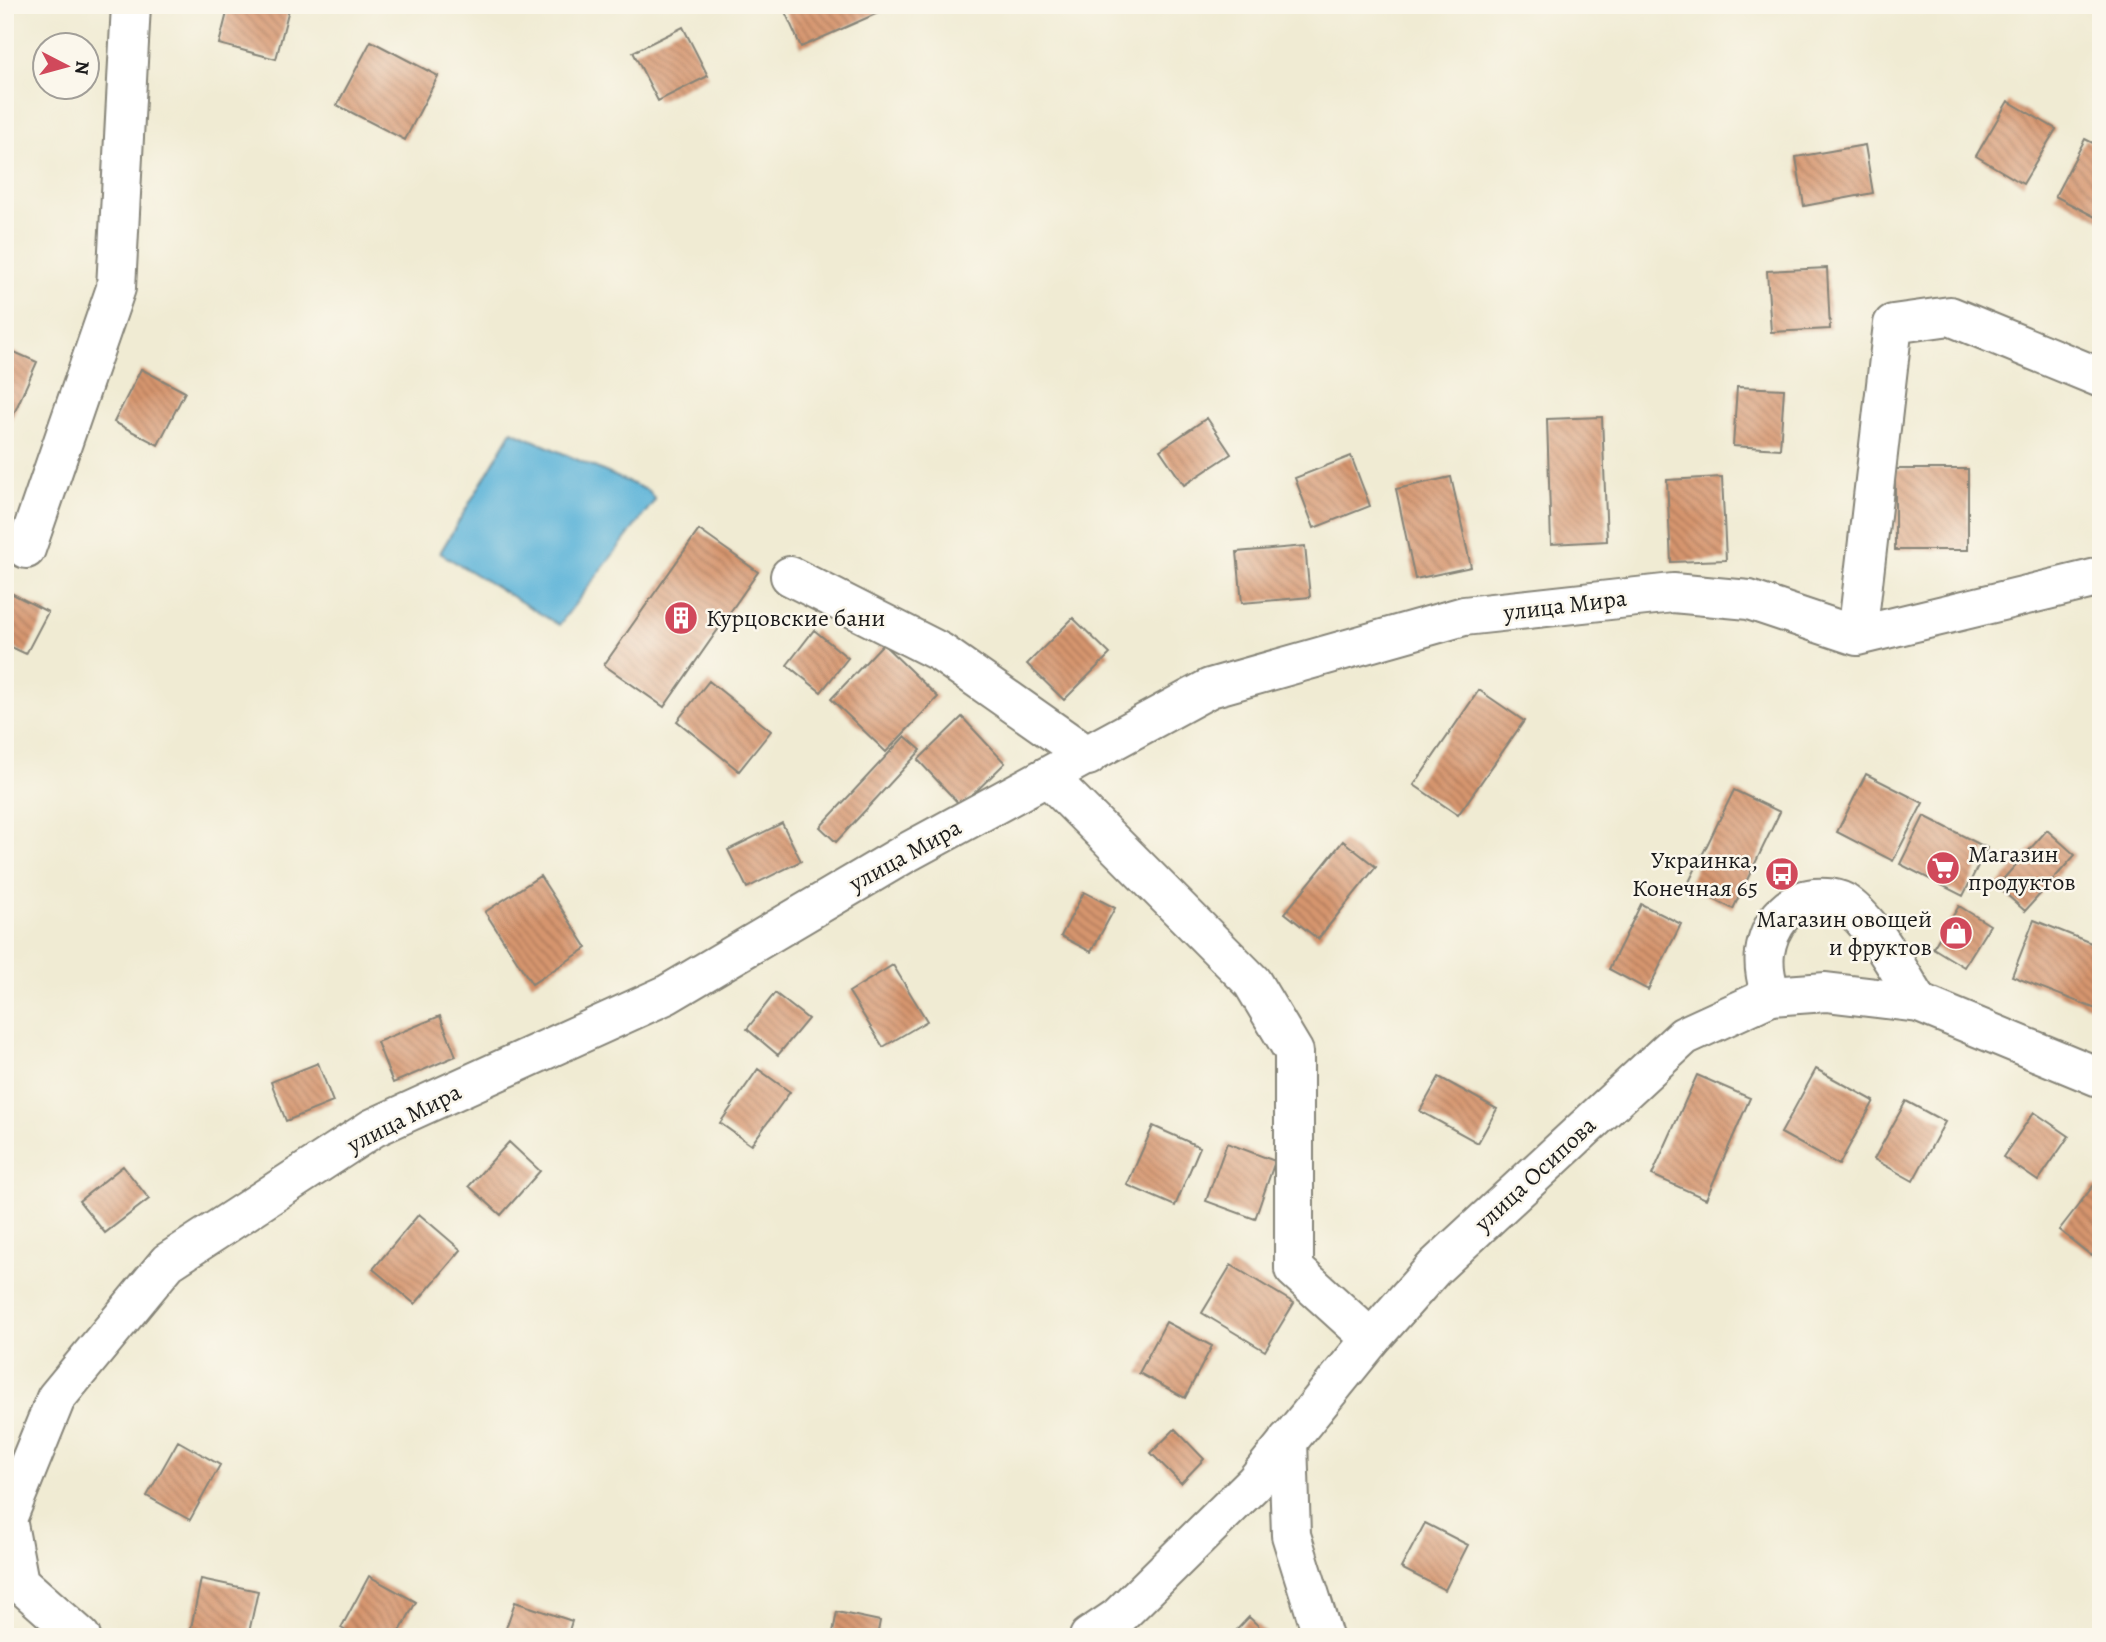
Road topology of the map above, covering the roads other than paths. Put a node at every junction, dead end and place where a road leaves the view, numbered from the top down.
1 (131, 5) edge
2 (2101, 379) edge
3 (26, 550) dead end
4 (790, 576) dead end
5 (2101, 577) edge
6 (1857, 636) junction
7 (1088, 756) junction
8 (1048, 777) junction
9 (1770, 996) junction
10 (1919, 1003) junction
11 (2101, 1078) edge
12 (1371, 1339) junction
13 (1288, 1440) junction
14 (81, 1637) edge
15 (1089, 1637) edge
16 (1323, 1637) edge

1 - 3 street
2 - 6 street
4 - 7 street
5 - 6 street
6 - 7 street, улица Мира
7 - 8 street, улица Мира
8 - 12 street
8 - 14 street, улица Мира
9 - 10 street, улица Осипова
9 - 10 street
9 - 12 street, улица Осипова
10 - 11 street, улица Осипова
12 - 13 street, улица Осипова
13 - 15 street, улица Осипова
13 - 16 street

